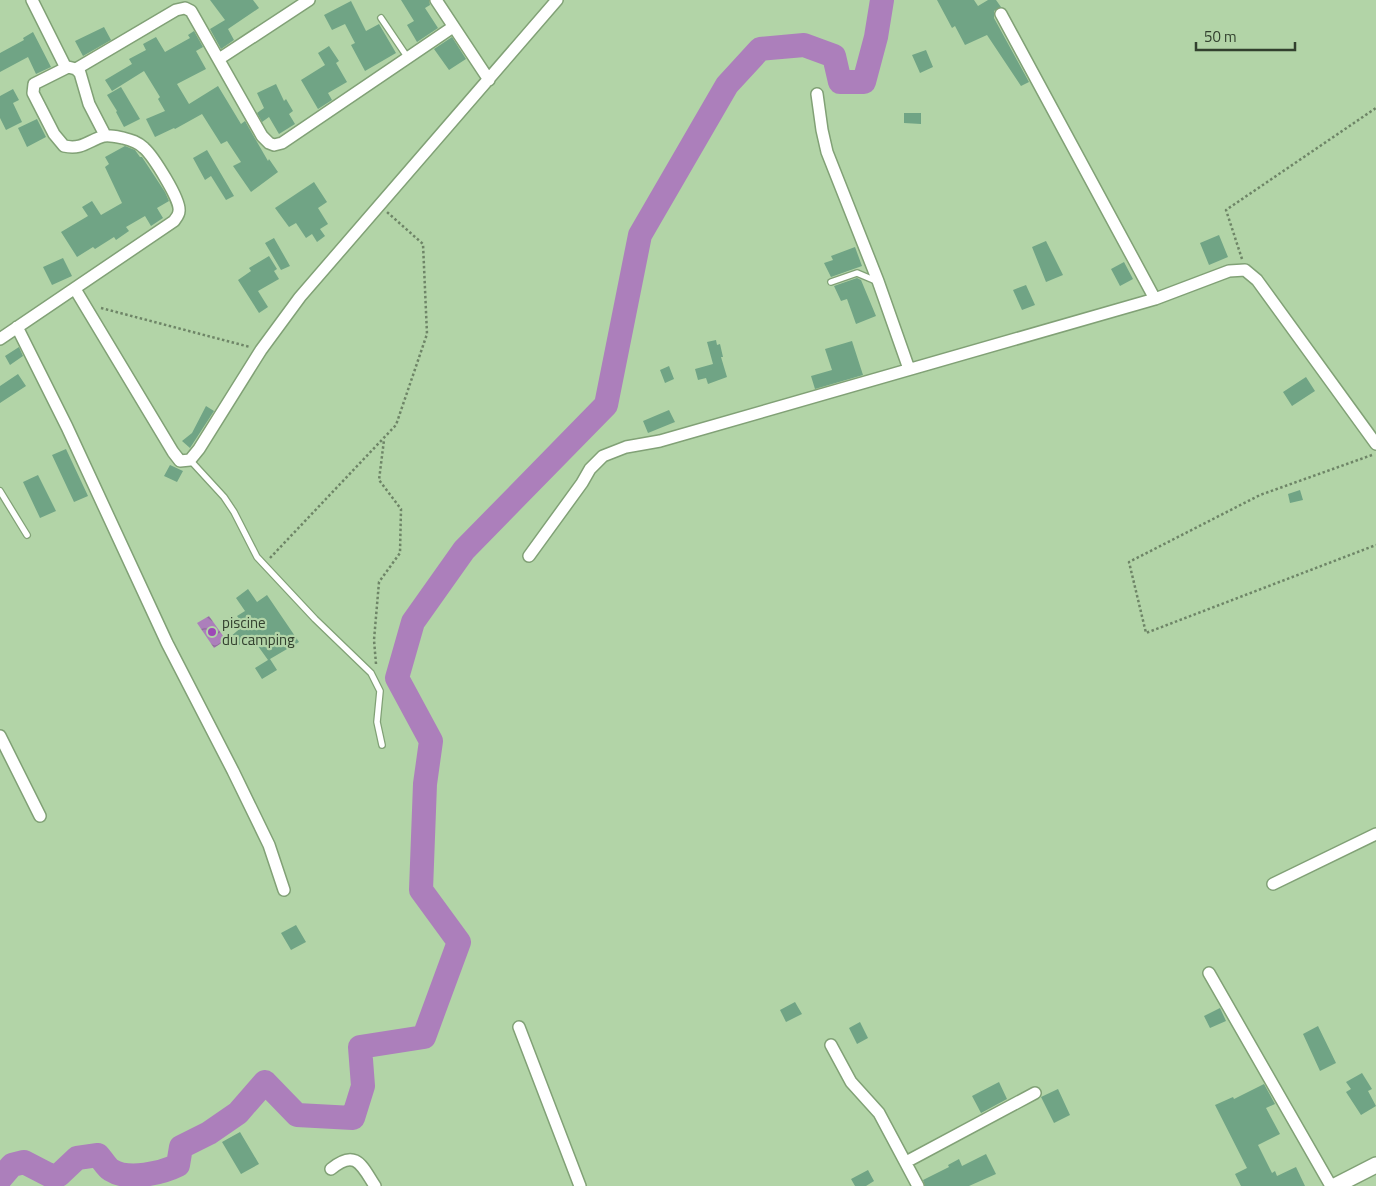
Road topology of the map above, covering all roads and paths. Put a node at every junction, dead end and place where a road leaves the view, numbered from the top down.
1 (32, 0) edge
2 (309, 0) edge
3 (436, 0) edge
4 (557, 0) edge
5 (1001, 14) dead end
6 (382, 18) dead end
7 (453, 27) junction
8 (408, 58) junction
9 (219, 59) junction
10 (71, 69) junction
11 (489, 80) junction
12 (817, 94) dead end
13 (1376, 108) edge
14 (105, 136) junction
15 (379, 205) junction
16 (1245, 270) junction
17 (831, 282) dead end
18 (878, 282) junction
19 (75, 288) junction
20 (1154, 299) junction
21 (85, 304) junction
22 (17, 327) junction
23 (0, 339) edge
24 (262, 350) junction
25 (909, 369) junction
26 (384, 438) junction
27 (1376, 444) edge
28 (1376, 454) edge
29 (190, 460) junction
30 (0, 491) edge
31 (28, 535) dead end
32 (1376, 545) edge
33 (529, 556) dead end
34 (264, 564) junction
35 (376, 665) dead end
36 (0, 736) edge
37 (382, 745) dead end
38 (40, 816) dead end
39 (1376, 834) edge
40 (1273, 884) dead end
41 (284, 890) dead end
42 (1209, 973) dead end
43 (519, 1027) dead end
44 (831, 1045) dead end
45 (1035, 1093) dead end
46 (906, 1162) junction
47 (1376, 1165) edge
48 (332, 1168) dead end
49 (1339, 1185) edge
50 (375, 1186) edge
51 (580, 1186) edge
52 (918, 1186) edge

1 - 10 street
2 - 9 street
3 - 7 street
4 - 11 street
5 - 20 street
6 - 8 lane
7 - 8 street
7 - 11 street
8 - 9 street
9 - 10 street
10 - 14 street
10 - 14 street
11 - 15 street
12 - 18 street
13 - 16 path
14 - 19 street
15 - 24 street
15 - 26 path
16 - 20 street
16 - 27 street
17 - 18 lane
18 - 25 street
19 - 21 street
19 - 22 street
20 - 25 street
21 - 24 path
21 - 29 street
22 - 23 street
22 - 41 street
24 - 29 street
25 - 33 street
26 - 34 path
26 - 35 path
28 - 32 path
29 - 34 lane
30 - 31 lane
34 - 37 lane
36 - 38 street
39 - 40 street
42 - 49 street
43 - 51 street
44 - 46 street
45 - 46 street
46 - 52 street
47 - 49 street
48 - 50 street

